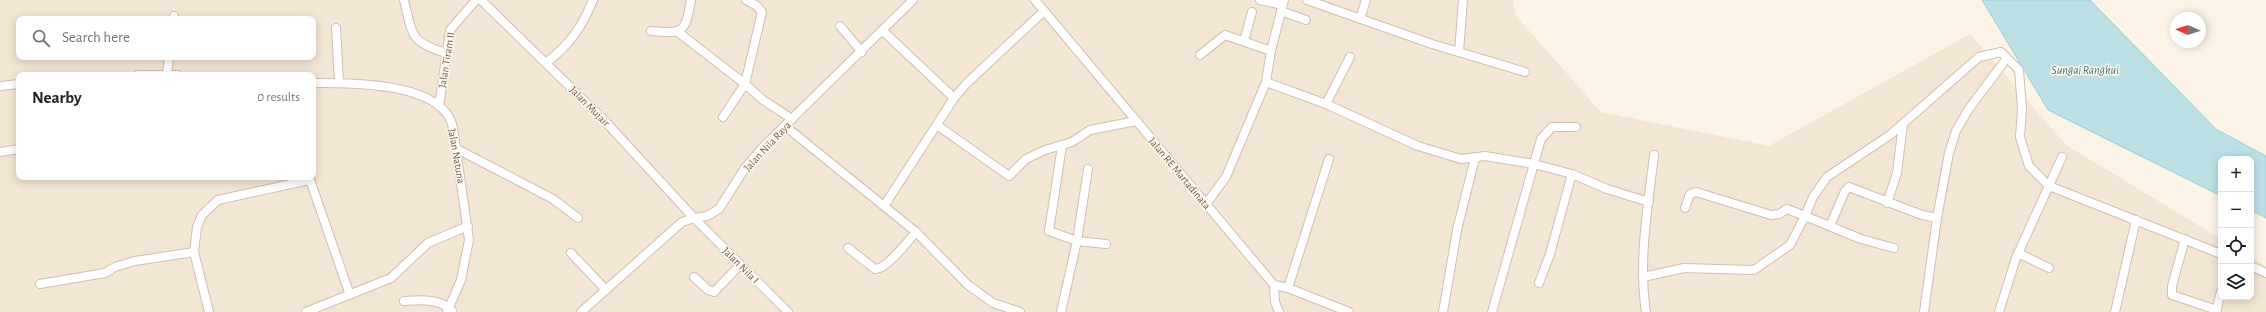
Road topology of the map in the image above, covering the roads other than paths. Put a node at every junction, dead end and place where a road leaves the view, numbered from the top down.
1 (404, 0) edge
2 (476, 0) edge
3 (481, 0) edge
4 (593, 0) edge
5 (691, 0) edge
6 (746, 0) edge
7 (1035, 0) edge
8 (1260, 0) edge
9 (1307, 0) edge
10 (1366, 0) edge
11 (1464, 0) edge
12 (909, 1) edge
13 (1282, 5) edge
14 (1044, 12) junction
15 (1252, 12) dead end
16 (1360, 19) junction
17 (1306, 20) dead end
18 (840, 26) dead end
19 (336, 28) dead end
20 (651, 31) dead end
21 (883, 31) junction
22 (678, 32) junction
23 (1244, 41) junction
24 (1271, 51) junction
25 (862, 52) junction
26 (1459, 52) junction
27 (446, 53) junction
28 (1200, 55) dead end
29 (1350, 57) dead end
30 (2007, 58) junction
31 (169, 60) edge
32 (546, 63) junction
33 (167, 72) edge
34 (1525, 72) dead end
35 (1266, 82) junction
36 (339, 83) junction
37 (16, 84) edge
38 (316, 84) edge
39 (745, 84) junction
40 (0, 86) edge
41 (954, 98) junction
42 (1326, 104) junction
43 (440, 106) junction
44 (723, 117) dead end
45 (792, 119) junction
46 (1904, 124) junction
47 (937, 125) junction
48 (1139, 125) junction
49 (785, 126) junction
50 (1576, 127) dead end
51 (16, 149) edge
52 (457, 149) junction
53 (1061, 150) junction
54 (0, 152) edge
55 (1654, 155) dead end
56 (2062, 157) dead end
57 (1475, 158) junction
58 (1329, 159) dead end
59 (1534, 164) junction
60 (1088, 169) dead end
61 (1572, 174) junction
62 (301, 180) edge
63 (310, 180) edge
64 (2049, 186) junction
65 (1649, 202) junction
66 (1887, 203) junction
67 (1206, 204) junction
68 (884, 206) junction
69 (1685, 208) dead end
70 (1805, 216) junction
71 (578, 218) dead end
72 (694, 218) junction
73 (1937, 218) junction
74 (2136, 220) junction
75 (468, 226) junction
76 (1830, 226) junction
77 (916, 232) junction
78 (2185, 239) junction
79 (1077, 241) junction
80 (1106, 244) dead end
81 (848, 248) dead end
82 (1894, 248) dead end
83 (194, 252) junction
84 (571, 253) dead end
85 (2018, 253) junction
86 (2218, 253) edge
87 (740, 265) junction
88 (2254, 267) edge
89 (2049, 268) dead end
90 (2266, 273) edge
91 (1643, 276) junction
92 (694, 277) dead end
93 (1539, 283) dead end
94 (40, 284) dead end
95 (1274, 285) junction
96 (1288, 288) junction
97 (606, 290) junction
98 (350, 295) junction
99 (2219, 300) edge
100 (404, 301) dead end
101 (450, 310) edge
102 (2216, 311) edge
103 (209, 312) edge
104 (306, 312) edge
105 (581, 312) edge
106 (788, 312) edge
107 (1020, 312) edge
108 (1061, 312) edge
109 (1279, 312) edge
110 (1349, 312) edge
111 (1443, 312) edge
112 (1492, 312) edge
113 (1646, 312) edge
114 (1924, 312) edge
115 (1999, 312) edge
116 (2115, 312) edge

1 - 27 street
2 - 27 street, Jalan Tiram II
3 - 32 street, Jalan Mujair
4 - 32 street
5 - 22 street
6 - 39 street
7 - 14 street, Jalan RE Martadinata
8 - 13 street
9 - 16 street
10 - 16 street
11 - 26 street
12 - 21 street, Jalan Nila Raya
13 - 17 street
13 - 24 street
14 - 41 street
14 - 48 street, Jalan RE Martadinata
15 - 23 street
16 - 26 street
18 - 25 street
19 - 36 street
20 - 22 street
21 - 25 street, Jalan Nila Raya
21 - 41 street
22 - 39 street
23 - 24 street
23 - 28 street
24 - 35 street
25 - 45 street, Jalan Nila Raya
26 - 34 street
27 - 43 street, Jalan Tiram II
29 - 42 street
30 - 46 street
30 - 64 street
30 - 73 street
31 - 33 street
32 - 72 street, Jalan Mujair
35 - 42 street
35 - 67 street
36 - 38 street, Jalan Natuna
36 - 43 street, Jalan Natuna
37 - 40 street
39 - 44 street
39 - 45 street
41 - 47 street
42 - 57 street
43 - 52 street, Jalan Natuna
45 - 49 street, Jalan Nila Raya
46 - 66 street
46 - 70 street
47 - 53 street
47 - 68 street
48 - 53 street
48 - 67 street, Jalan RE Martadinata
49 - 68 street
49 - 72 street, Jalan Nila Raya
50 - 59 street
51 - 54 street
52 - 71 street
52 - 75 street, Jalan Natuna
53 - 79 street
55 - 65 street
56 - 64 street
57 - 59 street
57 - 111 street
58 - 96 street
59 - 61 street
59 - 112 street
60 - 79 street
61 - 65 street
61 - 93 street
62 - 83 street
63 - 98 street
64 - 74 street
64 - 85 street
65 - 91 street
66 - 73 street
66 - 76 street
67 - 95 street, Jalan RE Martadinata
68 - 77 street
69 - 70 street
70 - 76 street
70 - 91 street
72 - 87 street, Jalan Nila I
72 - 97 street, Jalan Nila Raya
73 - 114 street
74 - 78 street
74 - 116 street
75 - 98 street
75 - 101 street, Jalan Natuna
76 - 82 street
77 - 81 street
77 - 107 street
78 - 86 street
78 - 102 street
79 - 80 street
79 - 108 street
83 - 94 street
83 - 103 street
84 - 97 street
85 - 89 street
85 - 115 street
87 - 92 street
87 - 106 street, Jalan Nila I
88 - 90 street
91 - 113 street
95 - 96 street
95 - 109 street
96 - 110 street
97 - 105 street, Jalan Nila Raya
98 - 104 street
99 - 102 street
100 - 101 street

